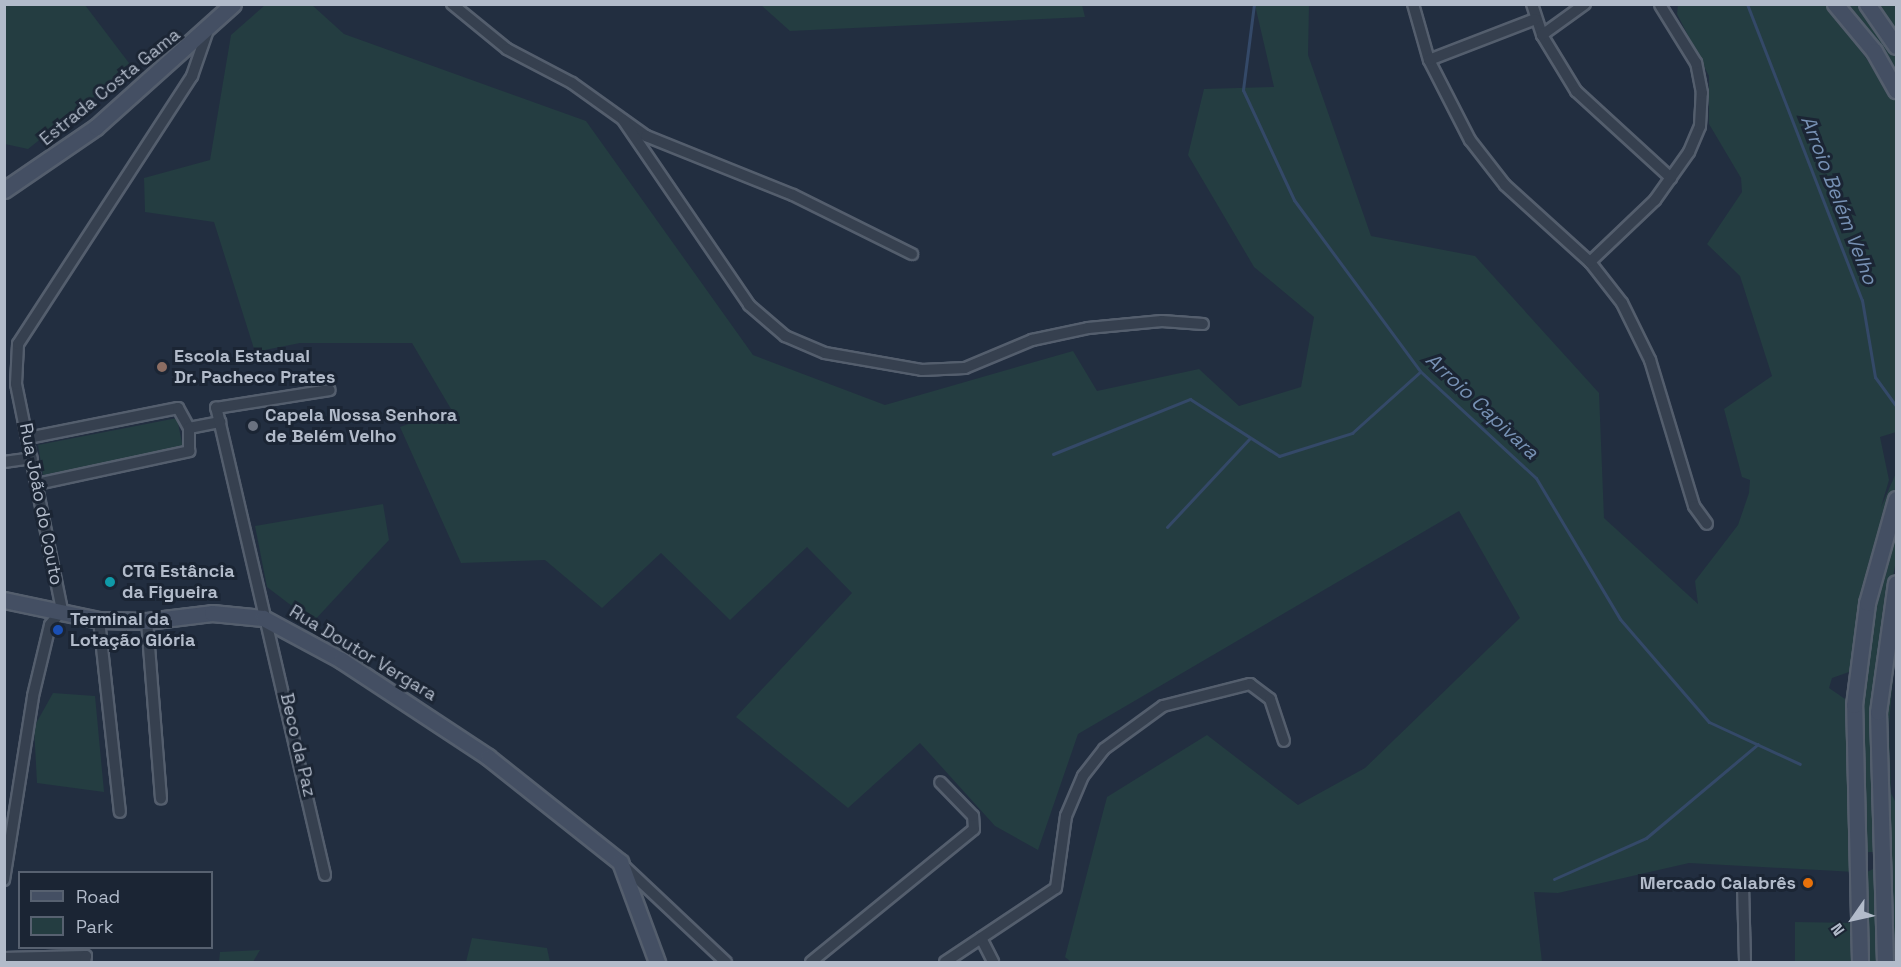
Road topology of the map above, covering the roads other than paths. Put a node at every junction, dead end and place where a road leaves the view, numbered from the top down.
1 (233, 4) edge
2 (452, 4) edge
3 (1413, 4) edge
4 (1532, 4) edge
5 (1585, 4) edge
6 (1835, 4) edge
7 (1868, 4) edge
8 (1660, 5) edge
9 (1535, 20) junction
10 (208, 30) junction
11 (1542, 35) junction
12 (1896, 46) edge
13 (1429, 60) junction
14 (1896, 90) edge
15 (623, 120) junction
16 (1671, 178) junction
17 (4, 190) edge
18 (912, 254) dead end
19 (1590, 262) junction
20 (1203, 324) dead end
21 (330, 390) dead end
22 (220, 422) junction
23 (189, 428) junction
24 (28, 438) junction
25 (32, 458) junction
26 (4, 462) edge
27 (37, 484) junction
28 (1896, 499) edge
29 (1707, 524) dead end
30 (1896, 583) edge
31 (4, 600) edge
32 (62, 610) junction
33 (263, 618) junction
34 (99, 620) junction
35 (147, 621) junction
36 (1284, 741) dead end
37 (940, 782) dead end
38 (161, 798) dead end
39 (120, 812) dead end
40 (1882, 856) junction
41 (1862, 857) junction
42 (620, 862) junction
43 (325, 875) dead end
44 (4, 880) edge
45 (1743, 885) dead end
46 (981, 938) junction
47 (4, 958) edge
48 (86, 959) edge
49 (657, 963) edge
50 (726, 963) edge
51 (811, 963) edge
52 (945, 963) edge
53 (993, 963) edge
54 (1744, 963) edge
55 (1860, 963) edge
56 (1885, 963) edge

1 - 10 main road, Estrada Costa Gama
2 - 15 street
3 - 13 street
4 - 9 street
5 - 11 street
6 - 14 main road
7 - 12 main road
8 - 16 street
9 - 11 street
9 - 13 street
10 - 17 main road, Estrada Costa Gama
10 - 24 street, Rua João do Couto
11 - 16 street
13 - 19 street
15 - 18 street
15 - 20 street
16 - 19 street
19 - 29 street
21 - 22 street
22 - 23 street
22 - 33 street, Beco da Paz
23 - 24 street
23 - 27 street
24 - 25 street, Rua João do Couto
25 - 26 street
25 - 27 street, Rua João do Couto
27 - 32 street, Rua João do Couto
28 - 41 main road
30 - 40 main road
31 - 32 main road, Rua Doutor Vergara
32 - 34 main road, Rua Doutor Vergara
32 - 44 street, Rua João do Couto
33 - 35 main road, Rua Doutor Vergara
33 - 42 main road, Rua Doutor Vergara
33 - 43 street, Beco da Paz
34 - 35 main road, Rua Doutor Vergara
34 - 39 street
35 - 38 street
36 - 46 street
37 - 51 street
40 - 41 main road
40 - 56 main road
41 - 55 main road
42 - 49 main road
42 - 50 street
45 - 54 street
46 - 52 street
46 - 53 street
47 - 48 street

